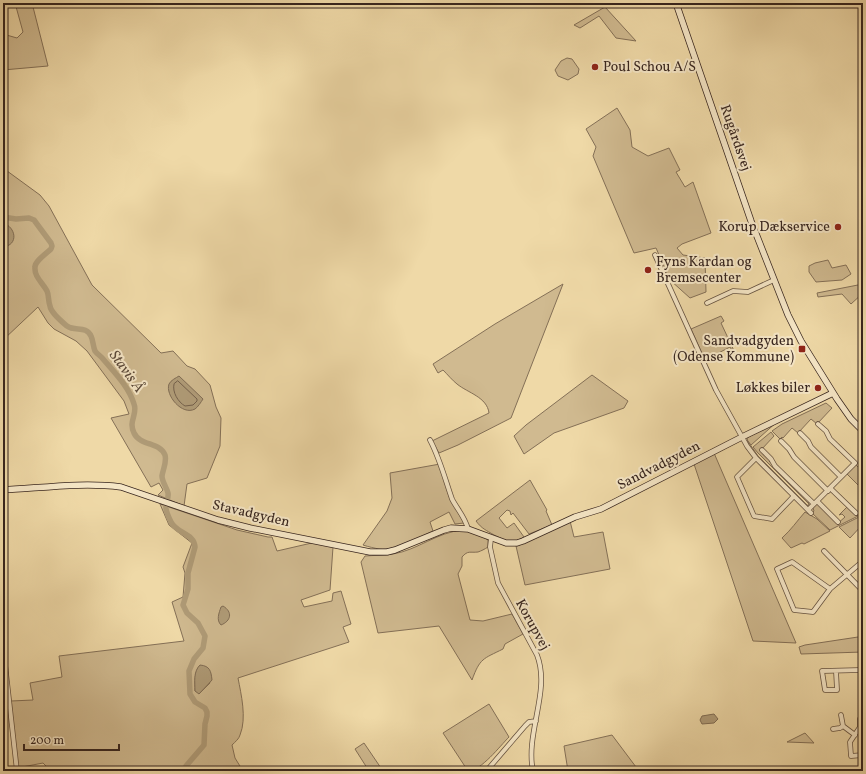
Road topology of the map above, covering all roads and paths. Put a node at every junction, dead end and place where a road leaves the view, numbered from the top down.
1 (676, 3) edge
2 (655, 255) dead end
3 (774, 280) junction
4 (707, 303) dead end
5 (833, 393) junction
6 (818, 424) dead end
7 (863, 431) edge
8 (800, 433) dead end
9 (742, 437) junction
10 (430, 440) dead end
11 (781, 441) dead end
12 (762, 450) dead end
13 (756, 458) junction
14 (841, 477) junction
15 (829, 489) junction
16 (3, 490) edge
17 (794, 496) junction
18 (815, 503) junction
19 (856, 513) dead end
20 (838, 522) dead end
21 (468, 529) junction
22 (491, 539) junction
23 (824, 551) dead end
24 (863, 562) edge
25 (847, 575) junction
26 (830, 589) junction
27 (863, 591) edge
28 (3, 646) edge
29 (836, 671) junction
30 (863, 672) edge
31 (863, 689) edge
32 (841, 715) dead end
33 (863, 719) edge
34 (536, 721) junction
35 (843, 726) junction
36 (862, 727) edge
37 (833, 729) dead end
38 (855, 735) junction
39 (863, 755) edge
40 (17, 771) edge
41 (488, 771) edge
42 (533, 771) edge

1 - 3 street, Rugårdsvej
2 - 9 street
3 - 4 street
3 - 5 street, Rugårdsvej
5 - 7 street, Rugårdsvej
5 - 9 street, Sandvadgyden
6 - 14 street
8 - 14 street
9 - 13 street
9 - 22 street, Sandvadgyden
10 - 21 street
11 - 15 street
12 - 18 street
13 - 17 street
13 - 17 street
14 - 15 street
15 - 18 street
15 - 19 street
16 - 21 street, Stavadgyden
17 - 18 street
18 - 20 street
21 - 22 street, Stavadgyden
22 - 34 street, Korupvej
23 - 25 street
24 - 25 street
25 - 26 street
25 - 27 street
26 - 26 street
28 - 40 street
29 - 29 street
29 - 30 street
30 - 31 street
32 - 35 street
33 - 36 street
34 - 41 street
34 - 42 street, Korupvej
35 - 37 street
35 - 38 street
36 - 38 street
38 - 39 street

